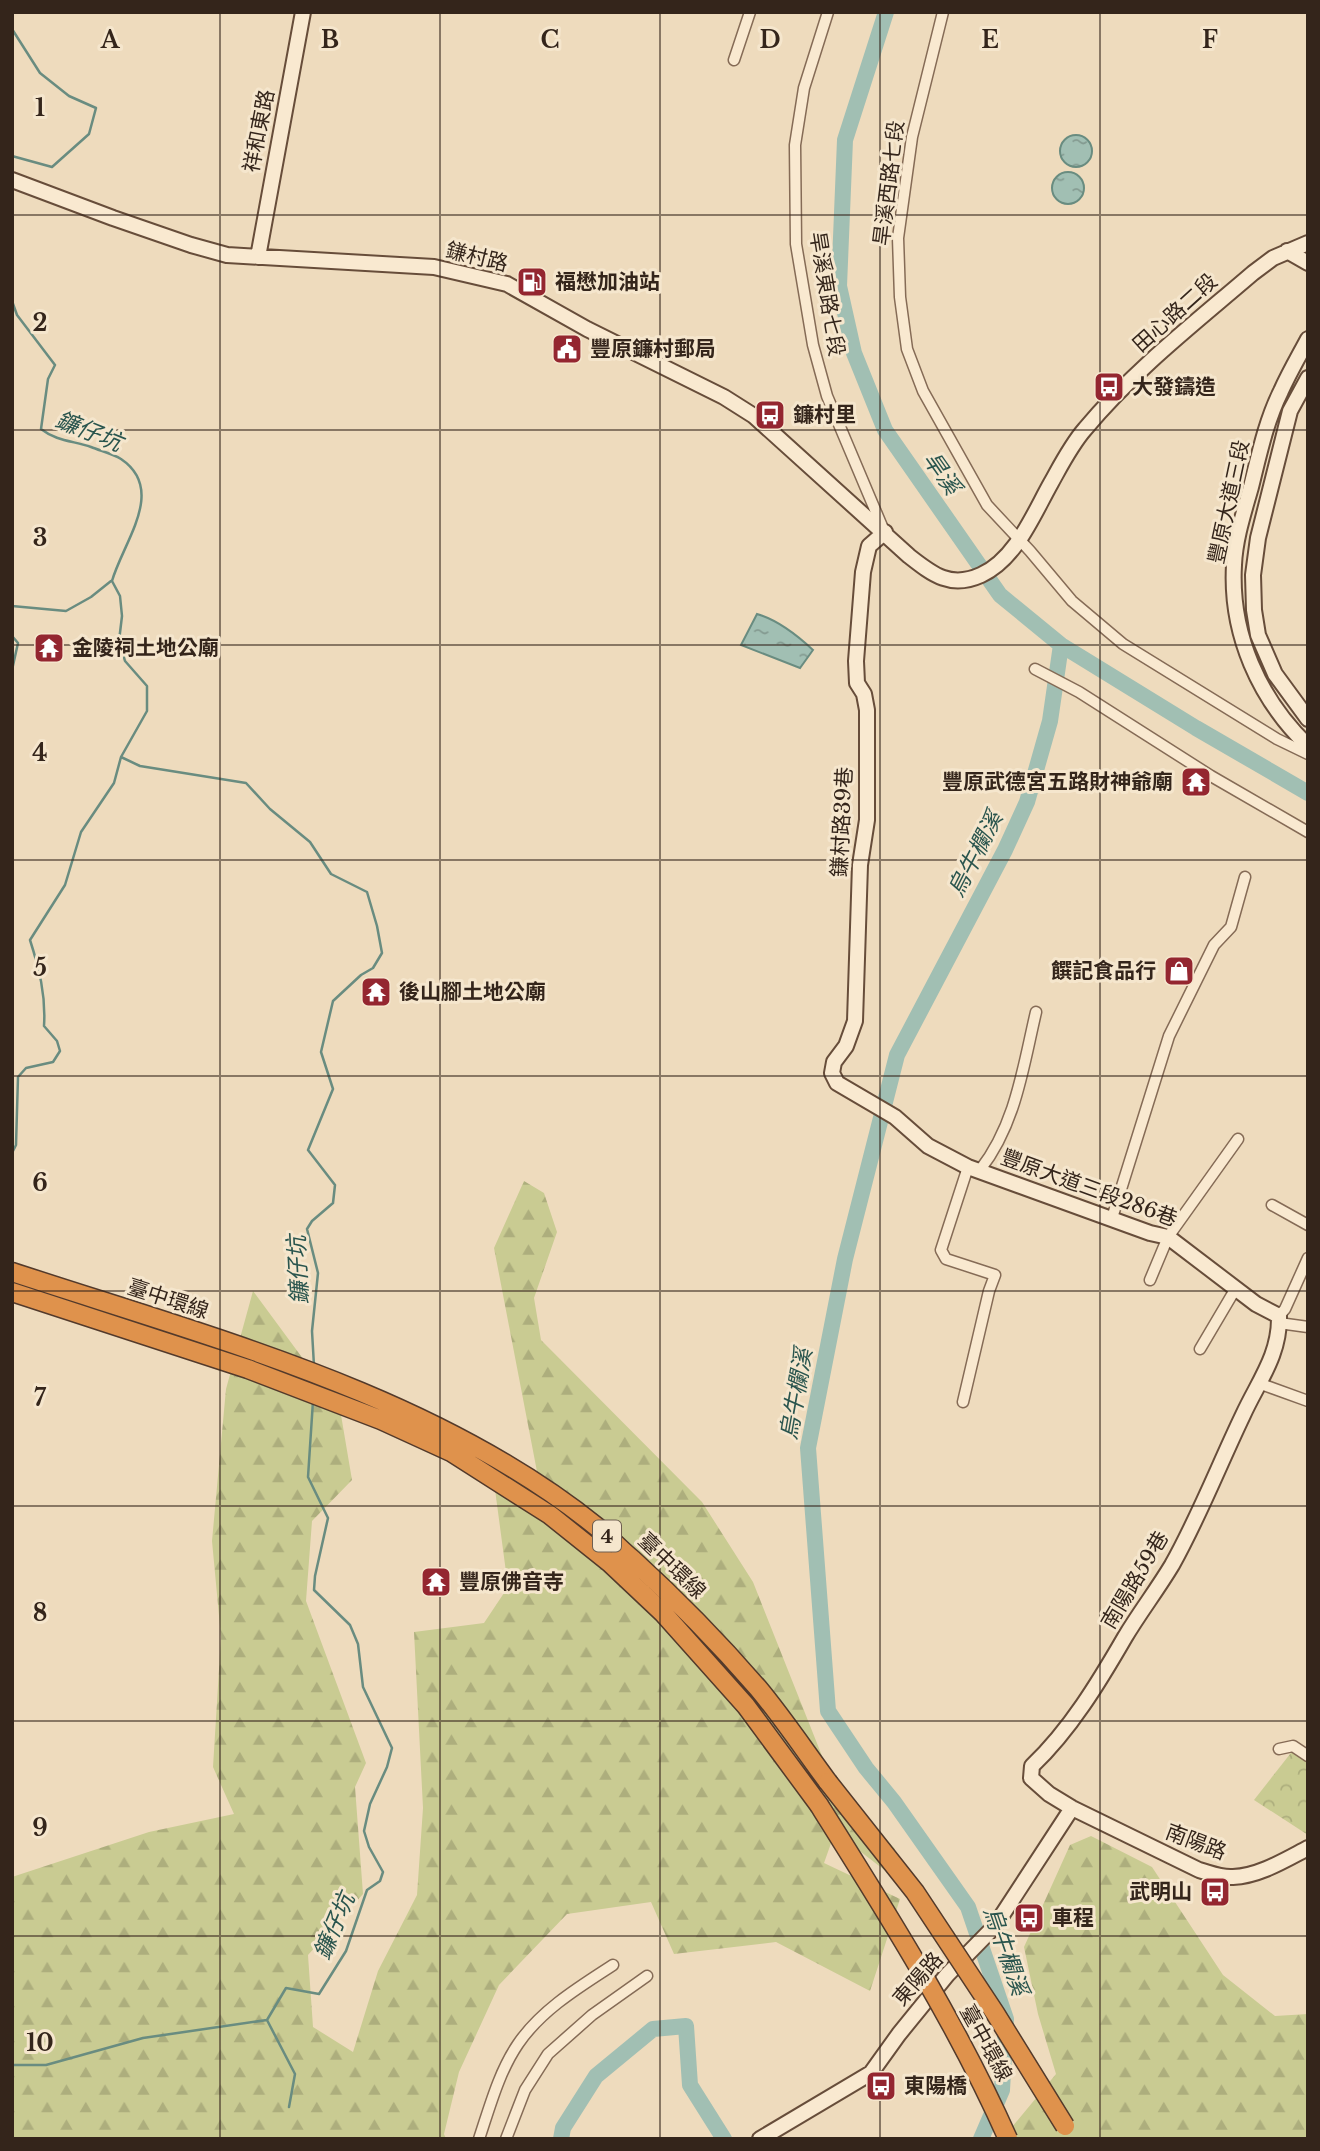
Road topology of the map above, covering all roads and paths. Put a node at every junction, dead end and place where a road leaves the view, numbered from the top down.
1 (303, 12) edge
2 (750, 12) edge
3 (828, 12) edge
4 (943, 12) edge
5 (734, 60) dead end
6 (12, 180) edge
7 (1308, 243) edge
8 (1287, 251) junction
9 (258, 257) junction
10 (1308, 263) edge
11 (1308, 339) edge
12 (1308, 378) edge
13 (885, 532) junction
14 (1019, 540) junction
15 (935, 576) joint
16 (1035, 669) dead end
17 (1308, 719) edge
18 (1308, 746) edge
19 (1308, 754) edge
20 (1308, 832) edge
21 (1245, 877) dead end
22 (1036, 1012) dead end
23 (895, 1117) joint
24 (1238, 1139) dead end
25 (974, 1168) junction
26 (1272, 1205) dead end
27 (1112, 1218) junction
28 (1308, 1224) edge
29 (1168, 1237) junction
30 (1308, 1258) edge
31 (12, 1272) edge
32 (1150, 1280) dead end
33 (1236, 1288) junction
34 (12, 1292) edge
35 (1279, 1320) junction
36 (1308, 1327) edge
37 (1200, 1349) dead end
38 (1261, 1384) junction
39 (1308, 1401) edge
40 (963, 1402) dead end
41 (1279, 1749) dead end
42 (1308, 1756) edge
43 (1036, 1783) joint
44 (1072, 1808) junction
45 (1308, 1848) edge
46 (613, 1965) dead end
47 (647, 1976) dead end
48 (1065, 2126) dead end
49 (480, 2139) edge
50 (506, 2139) edge
51 (760, 2139) edge
52 (1009, 2139) edge

1 - 9 street, 祥和東路
2 - 5 street
3 - 13 street, 旱溪東路七段
4 - 14 street, 旱溪西路七段
6 - 9 street, 鎌村路
7 - 8 street, 田心路二段
8 - 10 street
8 - 14 street, 田心路二段
9 - 13 street, 鎌村路
11 - 18 street, 豐原大道三段
12 - 17 street, 豐原大道三段
13 - 15 street, 鎌村路
13 - 23 street, 鎌村路39巷
14 - 15 street, 田心路二段
14 - 19 street, 旱溪西路七段
16 - 20 street
21 - 27 street
22 - 25 street
23 - 25 street, 豐原大道三段286巷
24 - 29 street
25 - 27 street, 豐原大道三段286巷
25 - 40 street
26 - 28 street
27 - 29 street, 豐原大道三段286巷
29 - 32 street
29 - 33 street, 豐原大道三段286巷
30 - 35 street
31 - 48 highway, 臺中環線 / 4, bridge
33 - 35 street, 豐原大道三段286巷
33 - 37 street
34 - 52 highway, 臺中環線 / 4, bridge
35 - 36 street
35 - 38 street, 南陽路59巷
38 - 39 street
38 - 43 street, 南陽路59巷
41 - 42 street
43 - 44 street, 南陽路
44 - 45 street, 南陽路
44 - 51 street, 東陽路
46 - 49 street
47 - 50 street

